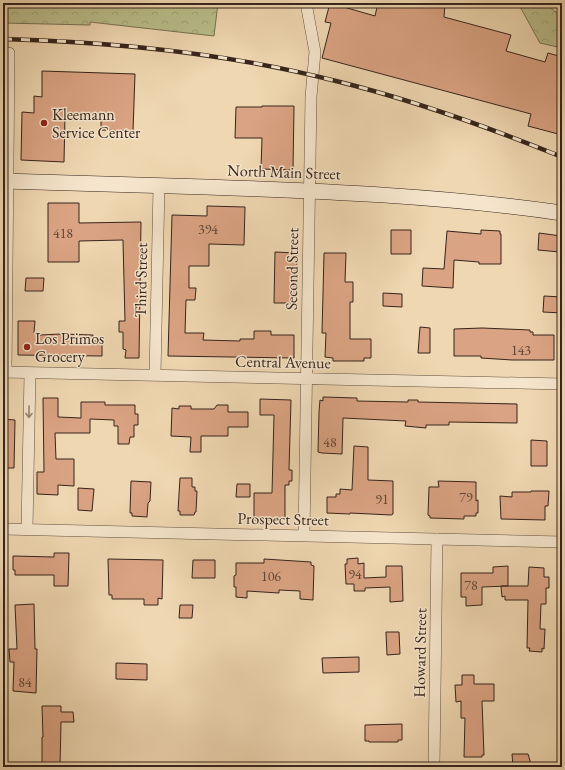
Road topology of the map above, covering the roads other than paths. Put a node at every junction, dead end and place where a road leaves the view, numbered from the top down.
1 (306, 3) edge
2 (9, 53) dead end
3 (5, 181) edge
4 (159, 186) junction
5 (309, 190) junction
6 (562, 213) edge
7 (4, 372) edge
8 (30, 373) junction
9 (155, 375) junction
10 (306, 378) junction
11 (562, 384) edge
12 (3, 529) edge
13 (27, 529) junction
14 (304, 536) junction
15 (437, 539) junction
16 (562, 542) edge
17 (434, 767) edge

1 - 5 street, Second Street
2 - 3 street
3 - 4 main road, North Main Street
3 - 7 street
4 - 5 main road, North Main Street
4 - 9 street, Third Street
5 - 6 main road, North Main Street
5 - 10 street, Second Street
7 - 8 street, Central Avenue
8 - 9 street, Central Avenue
8 -> 13 street
9 - 10 street, Central Avenue
10 - 11 street, Central Avenue
10 - 14 street, Second Street
12 - 13 street, Prospect Street
13 - 14 street, Prospect Street
14 - 15 street, Prospect Street
15 - 16 street, Prospect Street
15 - 17 street, Howard Street

